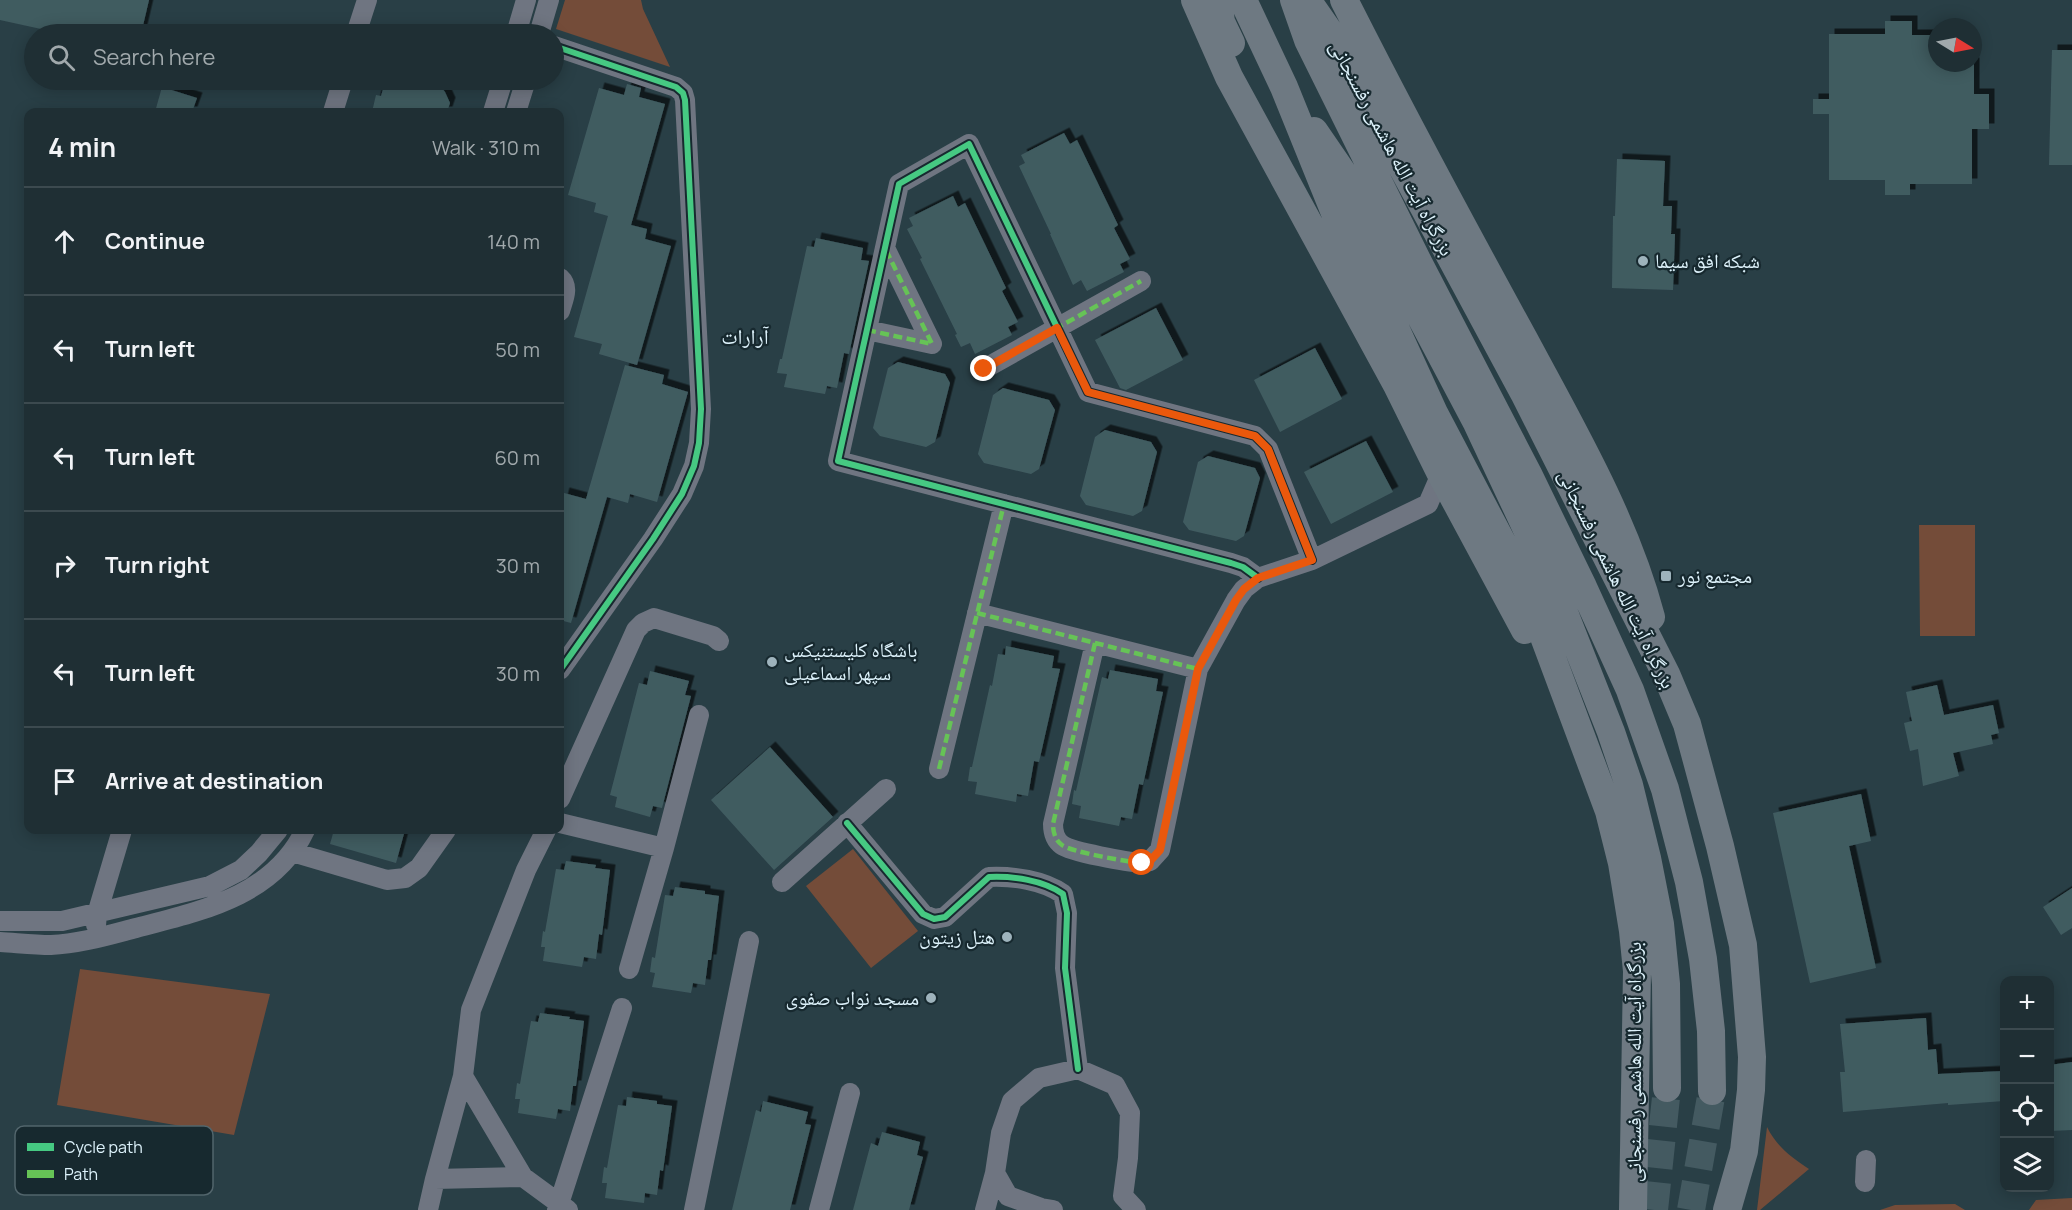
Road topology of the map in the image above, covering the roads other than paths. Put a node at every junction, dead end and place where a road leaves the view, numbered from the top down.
1 (366, 0) edge
2 (526, 0) edge
3 (549, 0) edge
4 (1195, 0) edge
5 (1218, 0) edge
6 (1243, 0) edge
7 (1294, 0) edge
8 (1306, 0) edge
9 (1344, 0) edge
10 (359, 24) edge
11 (519, 24) edge
12 (542, 24) edge
13 (564, 49) edge
14 (1284, 87) junction
15 (340, 90) edge
16 (500, 90) edge
17 (523, 90) edge
18 (334, 108) edge
19 (494, 108) edge
20 (517, 108) edge
21 (1303, 210) junction
22 (885, 248) junction
23 (1141, 281) dead end
24 (564, 282) edge
25 (564, 297) edge
26 (1057, 328) junction
27 (867, 330) junction
28 (984, 369) dead end
29 (1441, 474) junction
30 (1004, 504) junction
31 (1428, 504) junction
32 (1473, 532) junction
33 (1312, 560) junction
34 (1258, 578) junction
35 (977, 613) junction
36 (718, 641) dead end
37 (1095, 643) junction
38 (564, 664) edge
39 (1198, 669) junction
40 (1666, 674) junction
41 (1566, 694) junction
42 (699, 715) dead end
43 (939, 769) dead end
44 (886, 789) dead end
45 (564, 790) edge
46 (847, 823) junction
47 (564, 824) edge
48 (121, 834) edge
49 (275, 834) edge
50 (303, 834) edge
51 (443, 834) edge
52 (544, 834) edge
53 (663, 848) junction
54 (292, 852) junction
55 (782, 882) dead end
56 (97, 914) junction
57 (0, 921) edge
58 (95, 939) junction
59 (749, 941) dead end
60 (0, 942) edge
61 (629, 969) dead end
62 (622, 1008) dead end
63 (1078, 1069) junction
64 (464, 1076) junction
65 (1667, 1088) tunnel mouth
66 (1712, 1090) tunnel mouth
67 (850, 1093) dead end
68 (1866, 1160) dead end
69 (995, 1173) junction
70 (523, 1177) junction
71 (435, 1179) junction
72 (1865, 1182) dead end
73 (561, 1208) edge
74 (428, 1210) edge
75 (694, 1210) edge
76 (819, 1210) edge
77 (985, 1210) edge
78 (1053, 1210) edge
79 (1136, 1210) edge
80 (1633, 1210) edge
81 (1727, 1210) edge

1 - 10 street
2 - 11 street
3 - 12 street
4 - 21 highway
5 - 21 highway
6 - 14 highway, بزرگراه آیت الله هاشمی رفسنجانی
7 - 66 highway, بزرگراه آیت الله هاشمی رفسنجانی
8 - 40 highway, بزرگراه آیت الله هاشمی رفسنجانی
9 - 40 highway
13 - 38 street
14 - 41 highway, بزرگراه آیت الله هاشمی رفسنجانی
14 - 65 highway, بزرگراه آیت الله هاشمی رفسنجانی
15 - 18 street
16 - 19 street
17 - 20 street
21 - 29 highway
22 - 26 street
22 - 27 street
22 - 27 street
23 - 26 street
24 - 25 street
26 - 28 street
26 - 33 street
27 - 30 street
29 - 31 street
29 - 32 highway
30 - 34 street
30 - 35 street
31 - 32 street
31 - 33 street
32 - 41 highway
33 - 34 street
34 - 39 street
35 - 37 street
35 - 43 street
36 - 45 street
37 - 39 street
37 - 39 street
40 - 81 highway, بزرگراه آیت الله هاشمی رفسنجانی
41 - 80 highway, بزرگراه آیت الله هاشمی رفسنجانی
42 - 53 street
44 - 46 street
46 - 55 street
46 - 63 street
47 - 53 street
48 - 56 street
49 - 56 street
50 - 54 street
51 - 54 street
52 - 64 street
53 - 61 street
54 - 58 street
56 - 57 street
56 - 58 street
58 - 60 street
59 - 75 street
62 - 73 street
63 - 69 street
63 - 79 street
64 - 70 street
64 - 71 street
67 - 76 street
68 - 72 street
69 - 77 street
69 - 78 street
70 - 71 street
70 - 73 street
71 - 74 street

